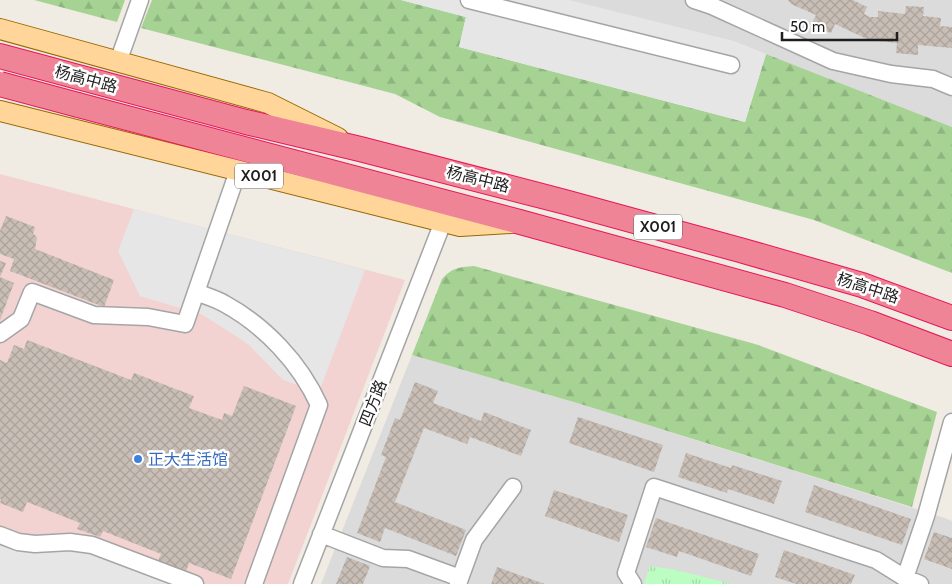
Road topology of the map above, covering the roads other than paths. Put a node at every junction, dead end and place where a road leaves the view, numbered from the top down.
1 (140, 0) edge
2 (470, 0) edge
3 (694, 0) edge
4 (0, 28) edge
5 (0, 56) edge
6 (118, 62) junction
7 (731, 65) dead end
8 (0, 84) edge
9 (952, 87) edge
10 (0, 111) edge
11 (360, 149) junction
12 (238, 171) junction
13 (443, 222) junction
14 (520, 222) junction
15 (196, 292) junction
16 (952, 318) edge
17 (0, 334) edge
18 (952, 354) edge
19 (952, 422) edge
20 (513, 487) dead end
21 (321, 534) junction
22 (0, 535) edge
23 (459, 581) edge
24 (913, 581) edge
25 (195, 584) edge
26 (254, 584) edge
27 (302, 584) edge
28 (633, 584) edge

1 - 6 street
2 - 7 street
3 - 9 street
4 - 6 main road, X001
5 - 11 highway, 杨高中路
6 - 11 main road, X001
8 - 14 highway, 杨高中路 / X001, bridge
10 - 12 main road, 杨高中路 / X001
11 - 16 highway, 杨高中路 / X001
12 - 13 main road, 杨高中路 / X001
12 - 15 street
13 - 14 main road, 杨高中路 / X001
13 - 21 street, 四方路
14 - 18 highway, 杨高中路 / X001
15 - 17 street
15 - 26 street
19 - 24 street
20 - 23 street
21 - 23 street
21 - 27 street, 四方路
22 - 25 street
24 - 28 street

